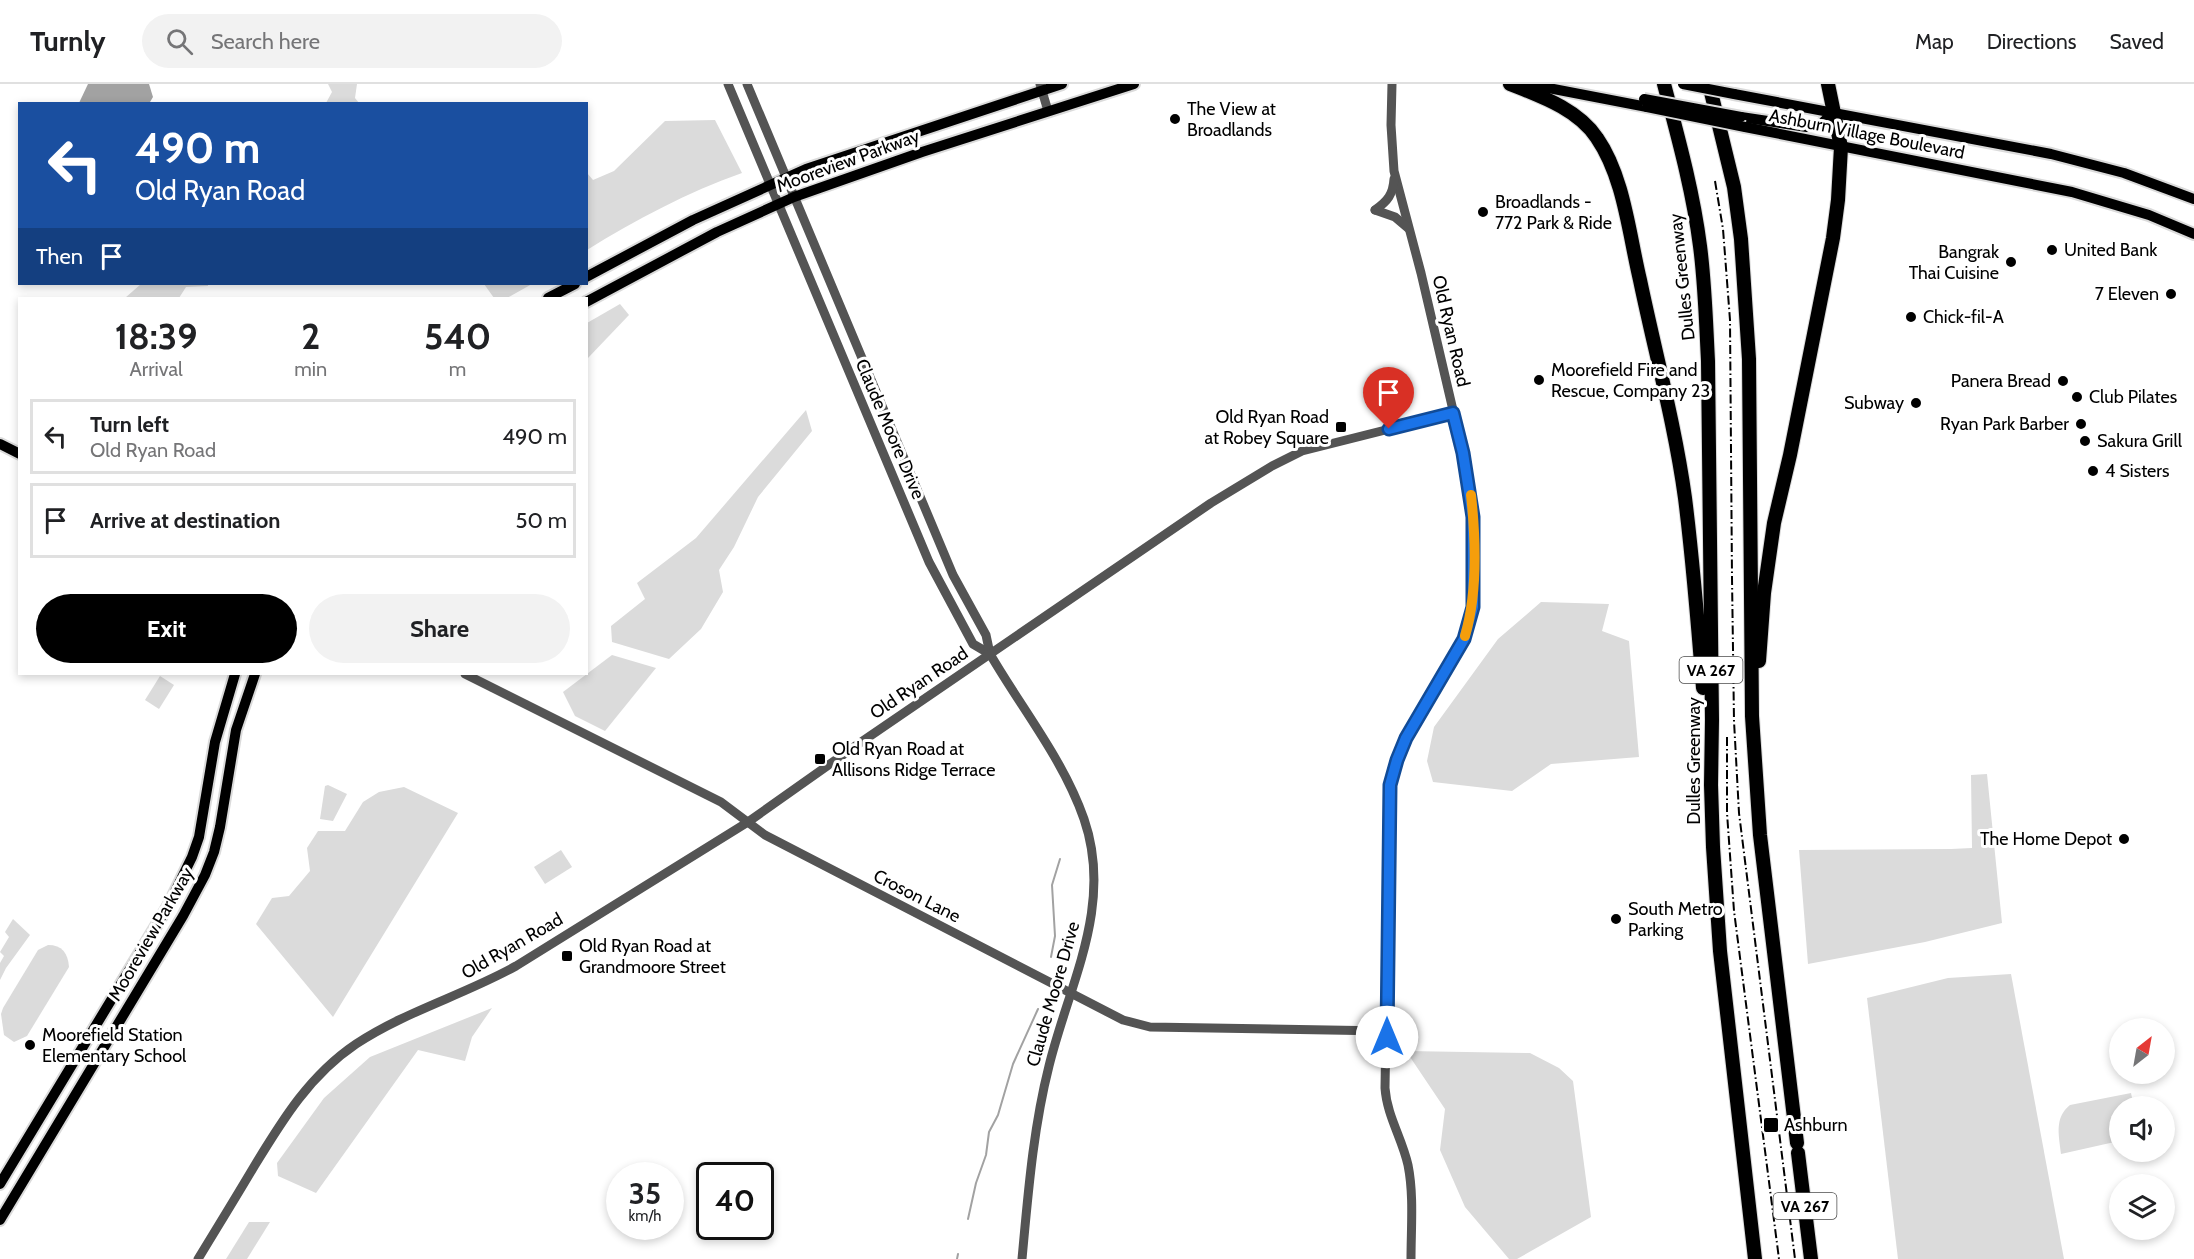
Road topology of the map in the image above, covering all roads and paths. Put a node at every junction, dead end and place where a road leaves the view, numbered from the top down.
1 (728, 84) edge
2 (747, 84) edge
3 (1062, 84) edge
4 (1134, 84) edge
5 (1392, 84) edge
6 (1510, 84) edge
7 (1528, 84) edge
8 (1664, 84) edge
9 (1683, 84) edge
10 (1708, 84) edge
11 (1828, 84) edge
12 (1041, 87) edge
13 (1048, 111) junction
14 (1834, 112) junction
15 (1743, 122) junction
16 (1841, 147) junction
17 (1394, 171) junction
18 (787, 177) junction
19 (769, 184) junction
20 (794, 196) junction
21 (2194, 199) edge
22 (778, 204) junction
23 (1408, 228) junction
24 (2194, 234) edge
25 (588, 276) edge
26 (573, 285) edge
27 (550, 297) edge
28 (588, 301) edge
29 (1453, 413) junction
30 (0, 444) edge
31 (18, 453) edge
32 (990, 654) junction
33 (235, 675) edge
34 (255, 675) edge
35 (467, 675) edge
36 (1752, 716) junction
37 (1711, 785) junction
38 (748, 822) junction
39 (1072, 994) junction
40 (1387, 1031) junction
41 (0, 1184) edge
42 (0, 1220) edge
43 (198, 1259) edge
44 (1022, 1259) edge
45 (1411, 1259) edge
46 (1755, 1259) edge
47 (1811, 1259) edge

1 - 19 street, Claude Moore Drive
2 - 18 street, Claude Moore Drive
3 - 12 main road, Mooreview Parkway
4 - 13 main road, Mooreview Parkway
5 - 17 street, Old Ryan Road
6 - 37 highway
7 - 15 main road, Ashburn Village Boulevard, bridge
8 - 37 highway, Dulles Greenway / VA 267
9 - 14 main road, Ashburn Village Boulevard, bridge
10 - 36 highway, VA 267
11 - 14 highway
12 - 13 street
12 - 18 main road, Mooreview Parkway
13 - 20 main road, Mooreview Parkway
14 - 15 main road
14 - 16 highway
14 - 21 main road, Ashburn Village Boulevard
15 - 16 main road, Ashburn Village Boulevard
16 - 24 main road, Ashburn Village Boulevard
16 - 36 highway
17 - 23 street, Old Ryan Road
17 - 23 street
18 - 19 main road, Mooreview Parkway
18 - 20 street, Claude Moore Drive
19 - 22 street, Claude Moore Drive
19 - 25 main road, Mooreview Parkway
20 - 22 main road, Mooreview Parkway
20 - 32 street, Claude Moore Drive
22 - 28 main road, Mooreview Parkway
22 - 32 street, Claude Moore Drive
23 - 29 street, Old Ryan Road
26 - 27 main road
29 - 32 street, Old Ryan Road
29 - 40 street
30 - 31 main road
32 - 38 street, Old Ryan Road
32 - 39 street, Claude Moore Drive
33 - 41 main road, Mooreview Parkway
34 - 42 main road, Mooreview Parkway
35 - 38 street, Croson Lane
36 - 47 highway, VA 267
37 - 46 highway, Dulles Greenway / VA 267
38 - 39 street, Croson Lane
38 - 43 street, Old Ryan Road
39 - 40 street, Croson Lane
39 - 44 street, Claude Moore Drive
40 - 45 street

